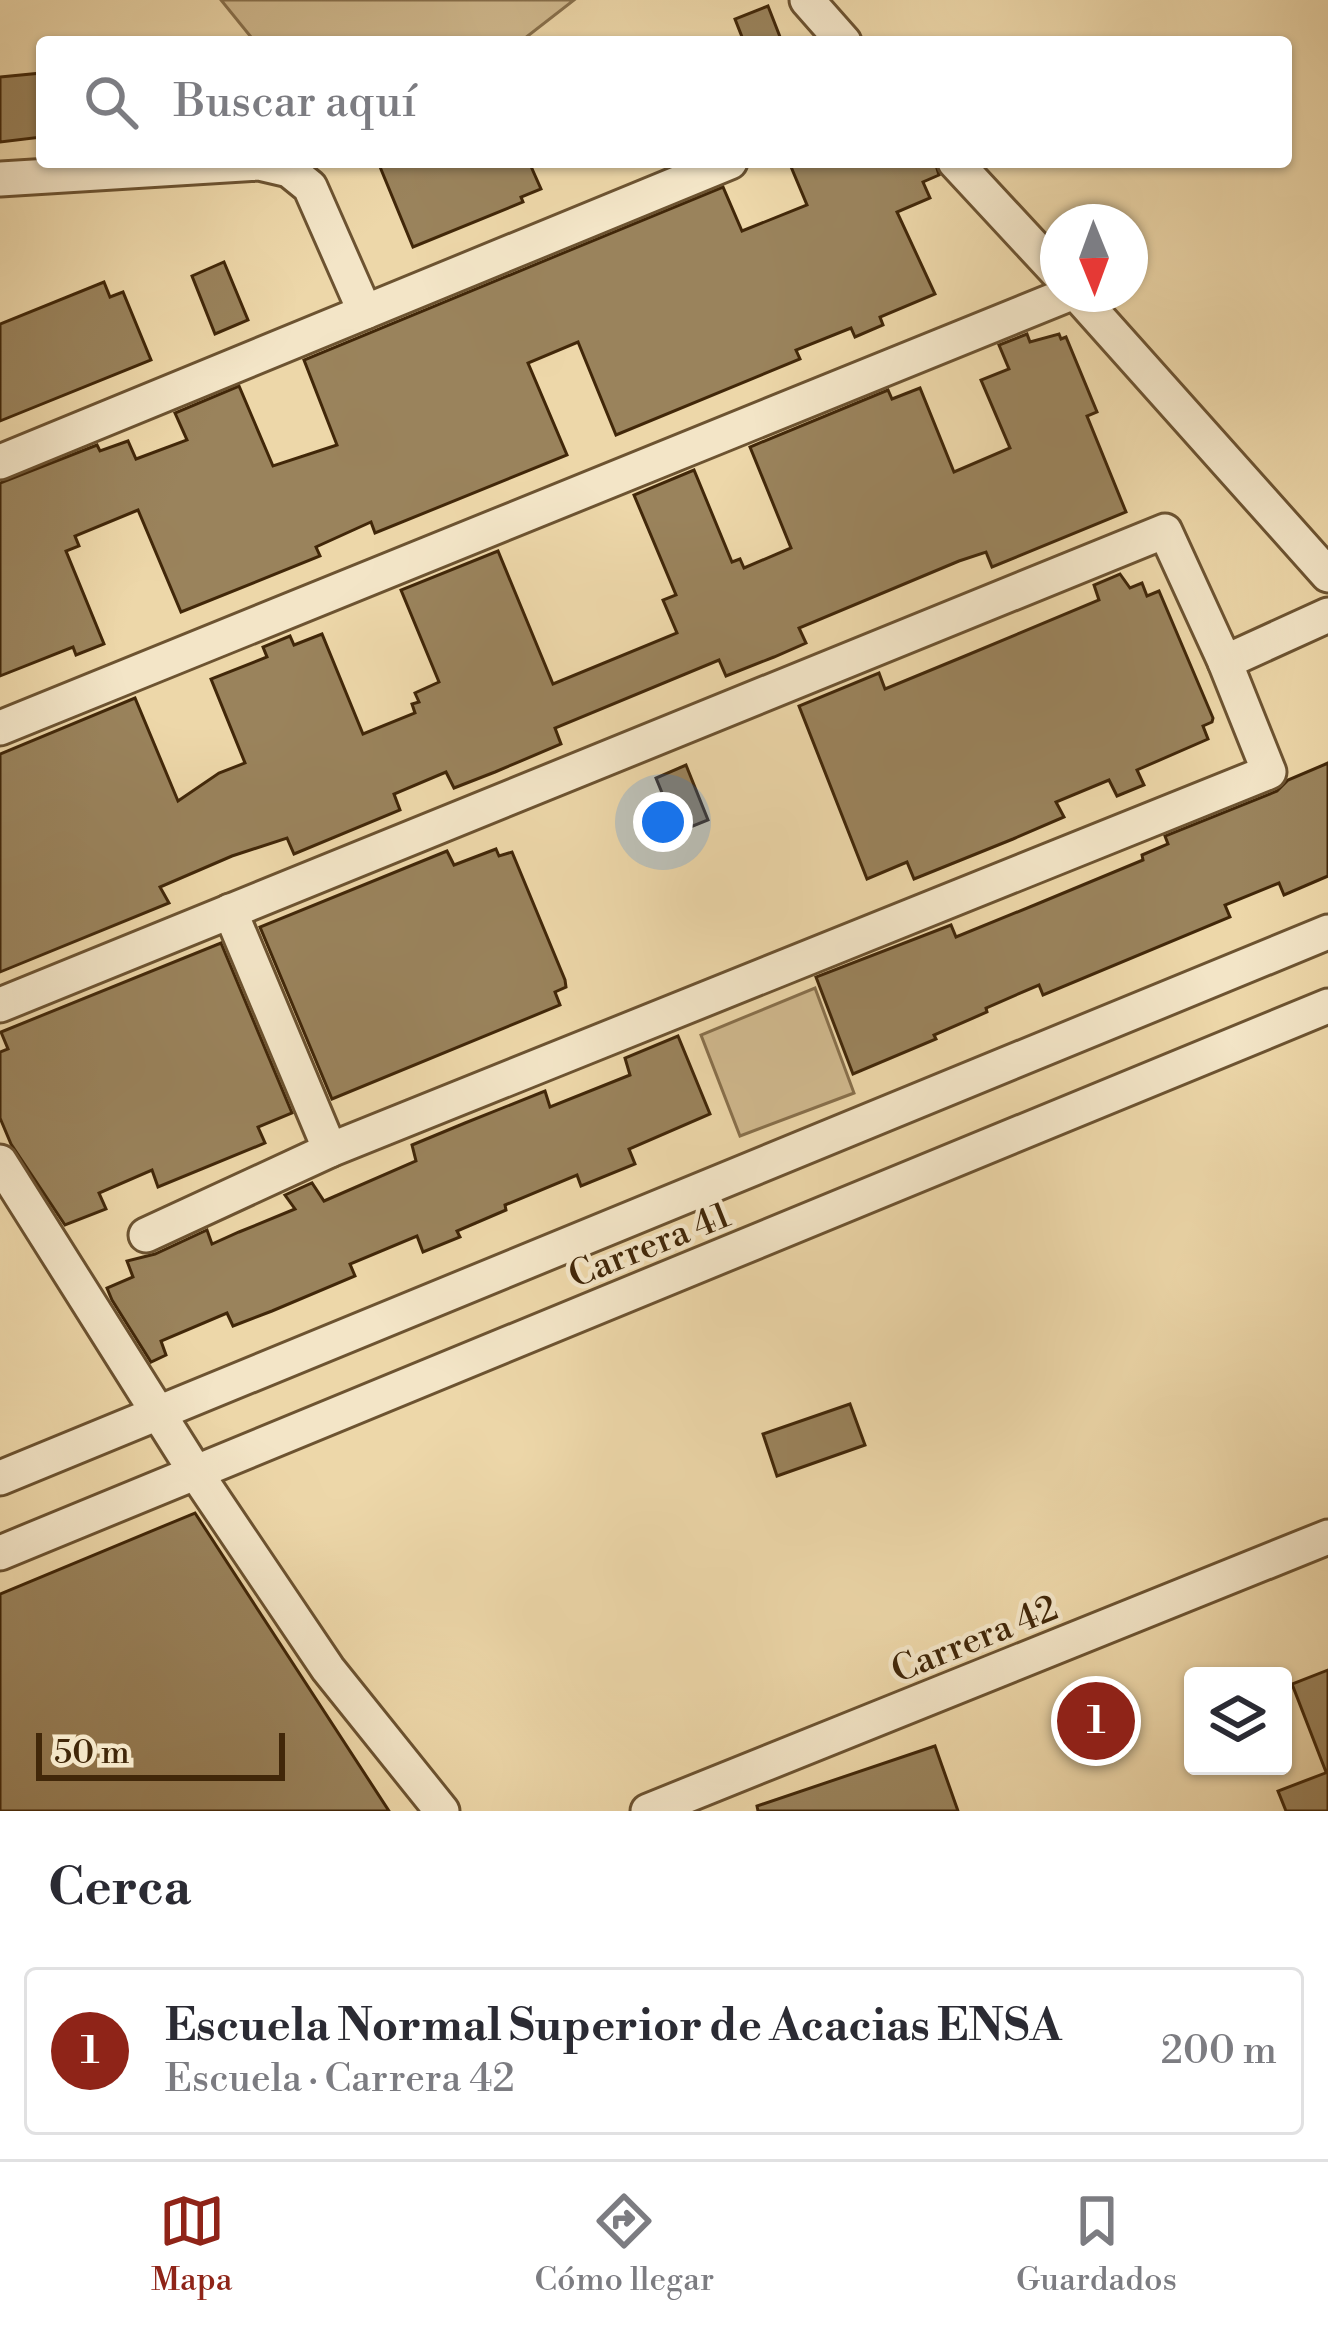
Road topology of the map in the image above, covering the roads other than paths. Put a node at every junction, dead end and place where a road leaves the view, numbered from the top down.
1 (807, 0) edge
2 (839, 36) edge
3 (178, 168) edge
4 (281, 168) edge
5 (715, 168) edge
6 (961, 168) edge
7 (0, 179) edge
8 (1040, 254) edge
9 (1040, 307) edge
10 (365, 312) junction
11 (1089, 312) edge
12 (0, 462) edge
13 (1328, 575) edge
14 (1328, 614) edge
15 (1225, 662) junction
16 (0, 728) edge
17 (230, 911) junction
18 (1328, 932) edge
19 (0, 1005) edge
20 (1328, 1006) edge
21 (330, 1150) junction
22 (0, 1162) edge
23 (146, 1234) dead end
24 (159, 1412) junction
25 (196, 1473) junction
26 (0, 1478) edge
27 (1328, 1538) edge
28 (0, 1553) edge
29 (442, 1811) edge
30 (649, 1811) edge

1 - 2 street
3 - 7 street
4 - 10 street
5 - 10 street
6 - 8 street
9 - 16 street
10 - 12 street
11 - 13 street
14 - 15 street
15 - 17 street
15 - 21 street
17 - 19 street
17 - 21 street
18 - 24 street, Carrera 41
20 - 25 street, Carrera 41
21 - 23 street
22 - 24 street
24 - 25 street
24 - 26 street, Carrera 41
25 - 28 street, Carrera 41
25 - 29 street
27 - 30 street, Carrera 42

